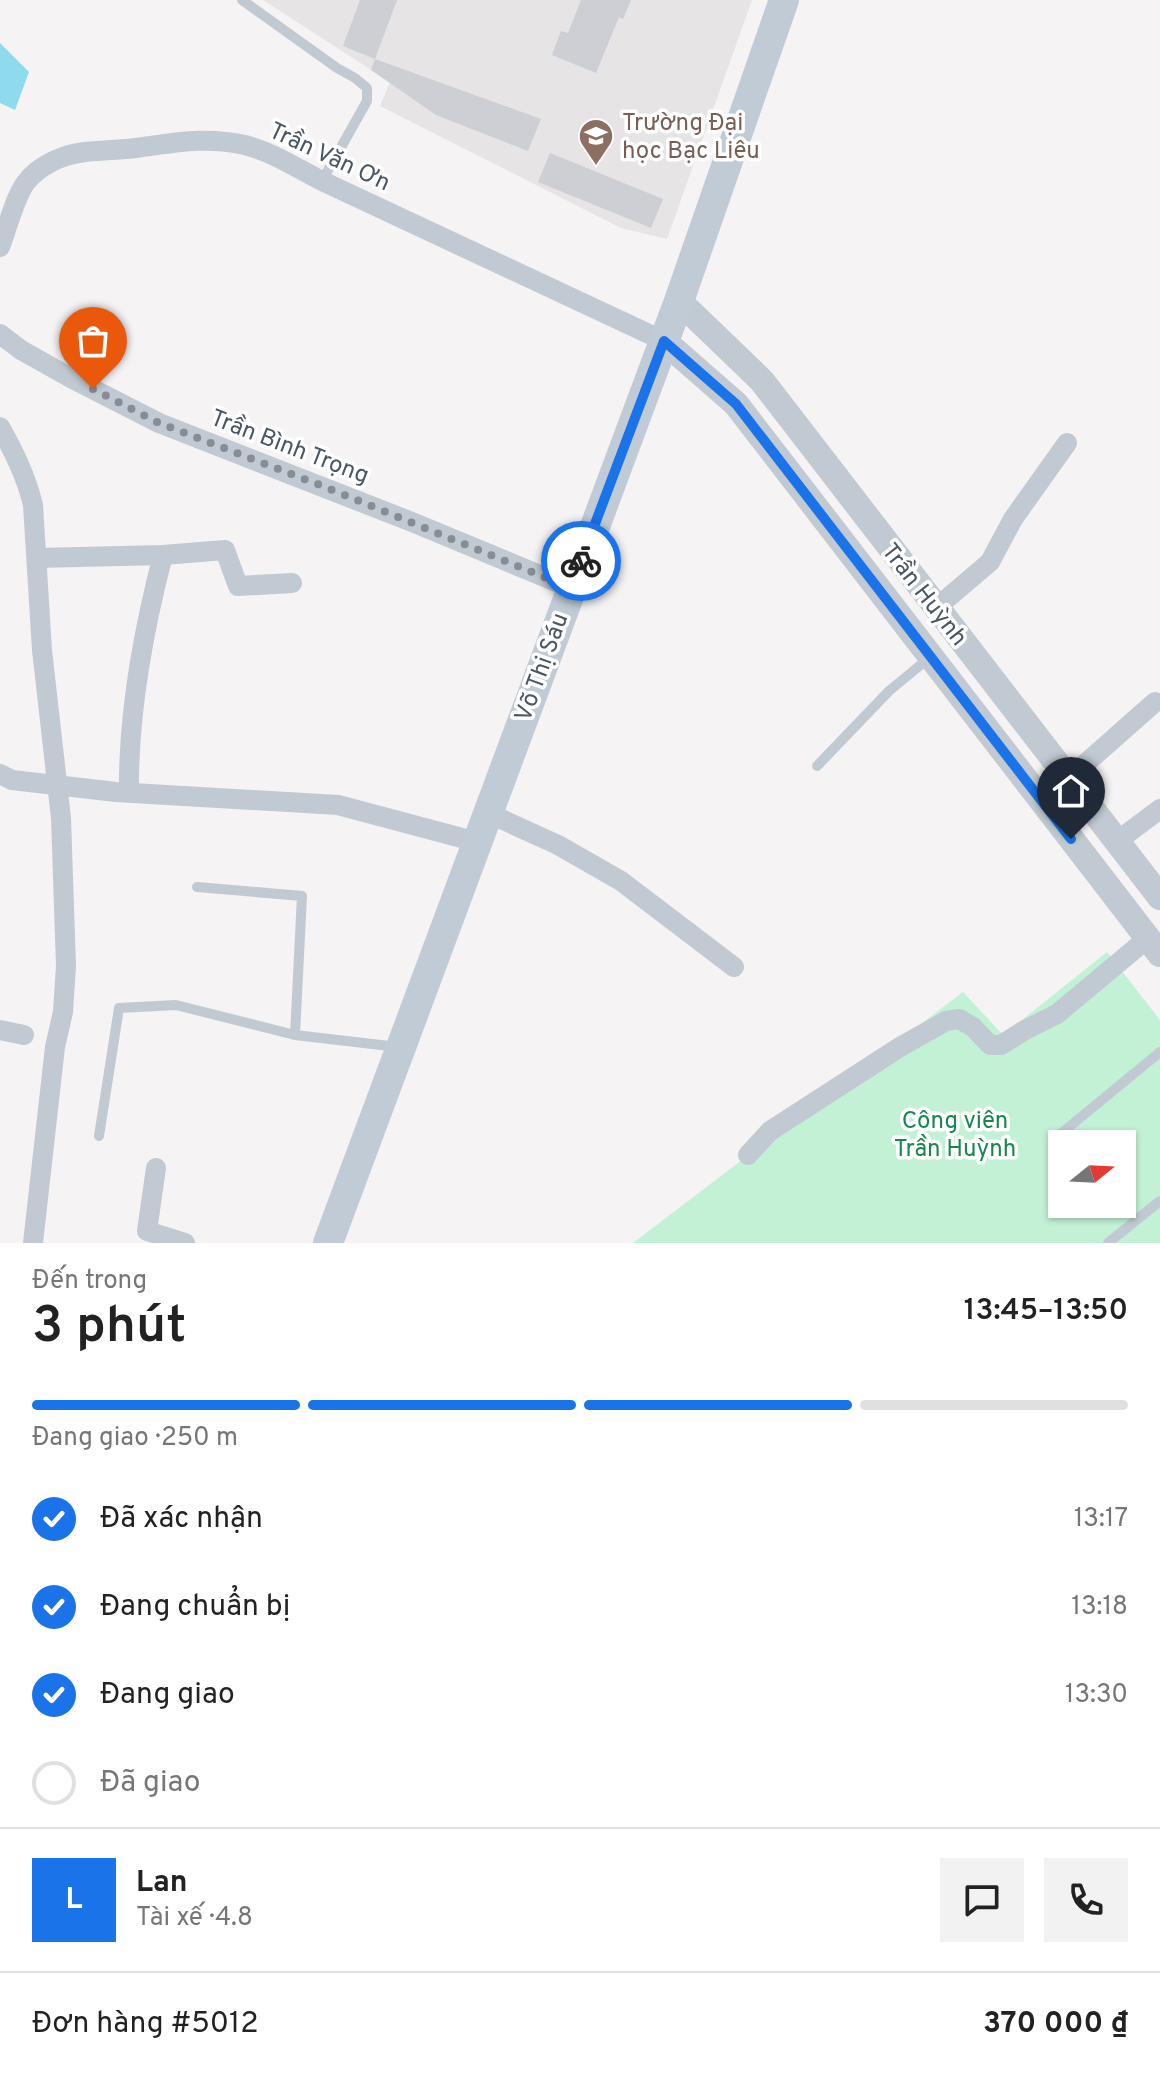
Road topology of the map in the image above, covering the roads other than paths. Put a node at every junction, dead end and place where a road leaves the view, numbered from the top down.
1 (242, 0) edge
2 (784, 0) edge
3 (322, 181) junction
4 (0, 247) edge
5 (679, 301) junction
6 (0, 334) edge
7 (664, 341) junction
8 (0, 427) edge
9 (1067, 443) dead end
10 (163, 555) junction
11 (37, 558) junction
12 (292, 583) dead end
13 (571, 588) junction
14 (936, 608) junction
15 (930, 656) junction
16 (1155, 702) dead end
17 (817, 766) dead end
18 (0, 774) edge
19 (1068, 779) junction
20 (58, 786) junction
21 (129, 792) junction
22 (1160, 809) edge
23 (488, 813) junction
24 (477, 842) junction
25 (1116, 842) junction
26 (1089, 862) junction
27 (197, 887) dead end
28 (1160, 897) edge
29 (1154, 946) edge
30 (734, 967) dead end
31 (0, 1030) edge
32 (24, 1035) dead end
33 (295, 1035) junction
34 (400, 1047) junction
35 (1160, 1052) edge
36 (1065, 1130) edge
37 (99, 1136) dead end
38 (748, 1155) dead end
39 (156, 1168) dead end
40 (1160, 1201) edge
41 (33, 1243) edge
42 (185, 1243) edge
43 (328, 1243) edge
44 (1108, 1243) edge

1 - 3 lane
2 - 5 main road, Võ Thị Sáu
3 - 4 street, Trần Văn Ơn
3 - 7 street, Trần Văn Ơn
5 - 7 main road, Võ Thị Sáu
5 - 14 street, Trần Huỳnh
6 - 13 street, Trần Bình Trọng
7 - 13 main road, Võ Thị Sáu
7 - 15 street, Trần Huỳnh
8 - 11 street
9 - 14 street
10 - 11 street
10 - 12 street
10 - 21 street
11 - 20 street
13 - 23 main road, Võ Thị Sáu
14 - 19 street, Trần Huỳnh
15 - 17 lane
15 - 26 street, Trần Huỳnh
16 - 19 street
18 - 20 street
19 - 25 street, Trần Huỳnh
20 - 21 street
20 - 41 street
21 - 24 street
22 - 25 street
23 - 24 main road, Võ Thị Sáu
23 - 30 street
24 - 34 main road, Võ Thị Sáu
25 - 26 street
25 - 28 street, Trần Huỳnh
26 - 29 street, Trần Huỳnh
27 - 33 lane
29 - 38 street
31 - 32 street
33 - 34 lane
33 - 37 lane
34 - 43 main road, Võ Thị Sáu
35 - 36 lane
39 - 42 street
40 - 44 lane

